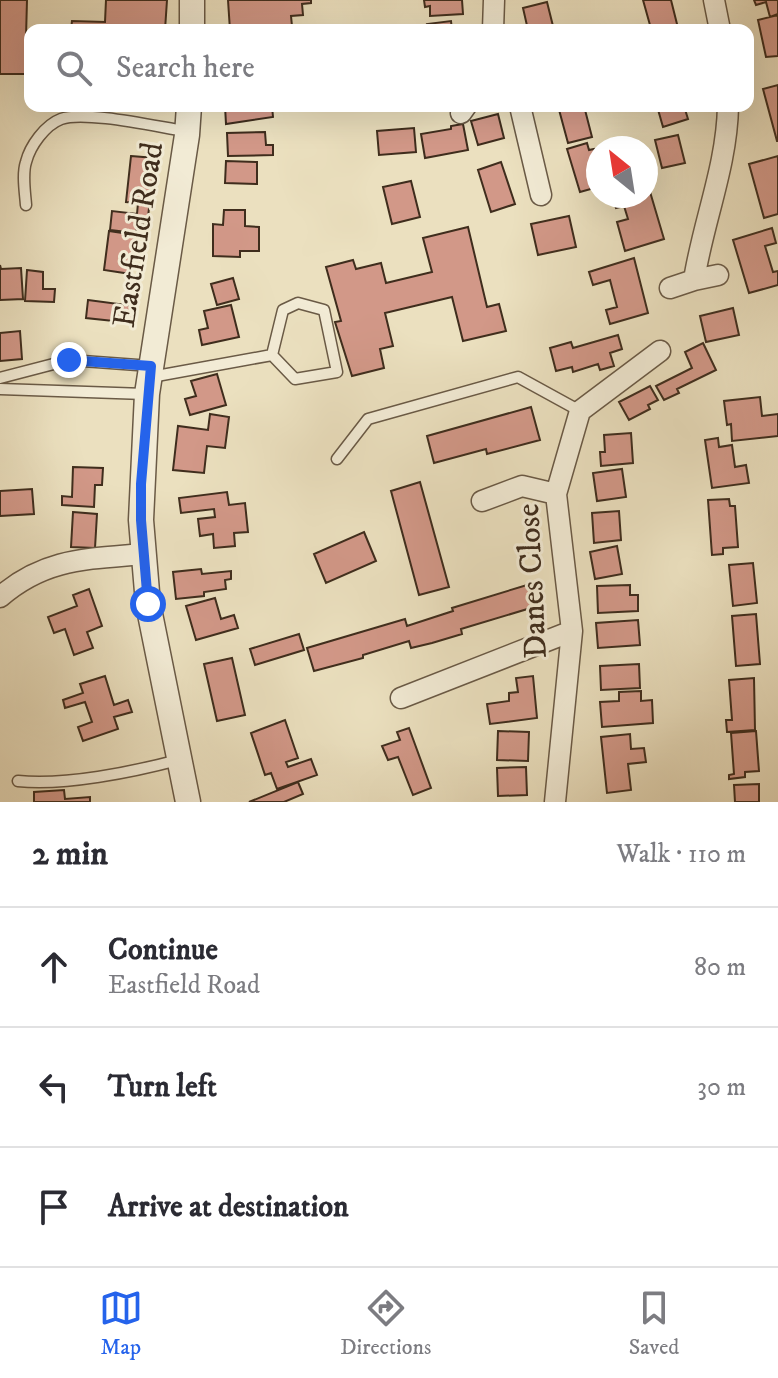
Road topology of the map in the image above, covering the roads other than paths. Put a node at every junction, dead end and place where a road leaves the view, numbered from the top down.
1 (192, 0) edge
2 (494, 0) edge
3 (714, 0) edge
4 (192, 24) edge
5 (493, 24) edge
6 (719, 24) edge
7 (189, 112) edge
8 (521, 112) edge
9 (727, 112) edge
10 (187, 131) junction
11 (541, 195) dead end
12 (26, 205) dead end
13 (718, 275) dead end
14 (694, 280) junction
15 (670, 288) dead end
16 (660, 351) dead end
17 (272, 355) junction
18 (0, 378) edge
19 (149, 379) junction
20 (0, 389) edge
21 (580, 411) junction
22 (337, 459) dead end
23 (556, 494) junction
24 (482, 501) dead end
25 (144, 554) junction
26 (0, 597) edge
27 (572, 631) junction
28 (401, 698) dead end
29 (179, 760) junction
30 (18, 781) dead end
31 (188, 802) edge
32 (555, 802) edge

1 - 4 street
2 - 5 street
3 - 6 street
7 - 10 street, Eastfield Road
8 - 11 street
9 - 14 street
10 - 12 lane
10 - 19 street, Eastfield Road
13 - 14 street
14 - 15 street
16 - 21 street
17 - 17 lane
17 - 19 lane
18 - 19 lane
19 - 20 lane
19 - 25 street, Eastfield Road
21 - 22 lane
21 - 23 street, Danes Close
23 - 24 street
23 - 27 street, Danes Close
25 - 26 street
25 - 29 street, Eastfield Road
27 - 28 street
27 - 32 street, Danes Close
29 - 30 lane
29 - 31 street, Eastfield Road

